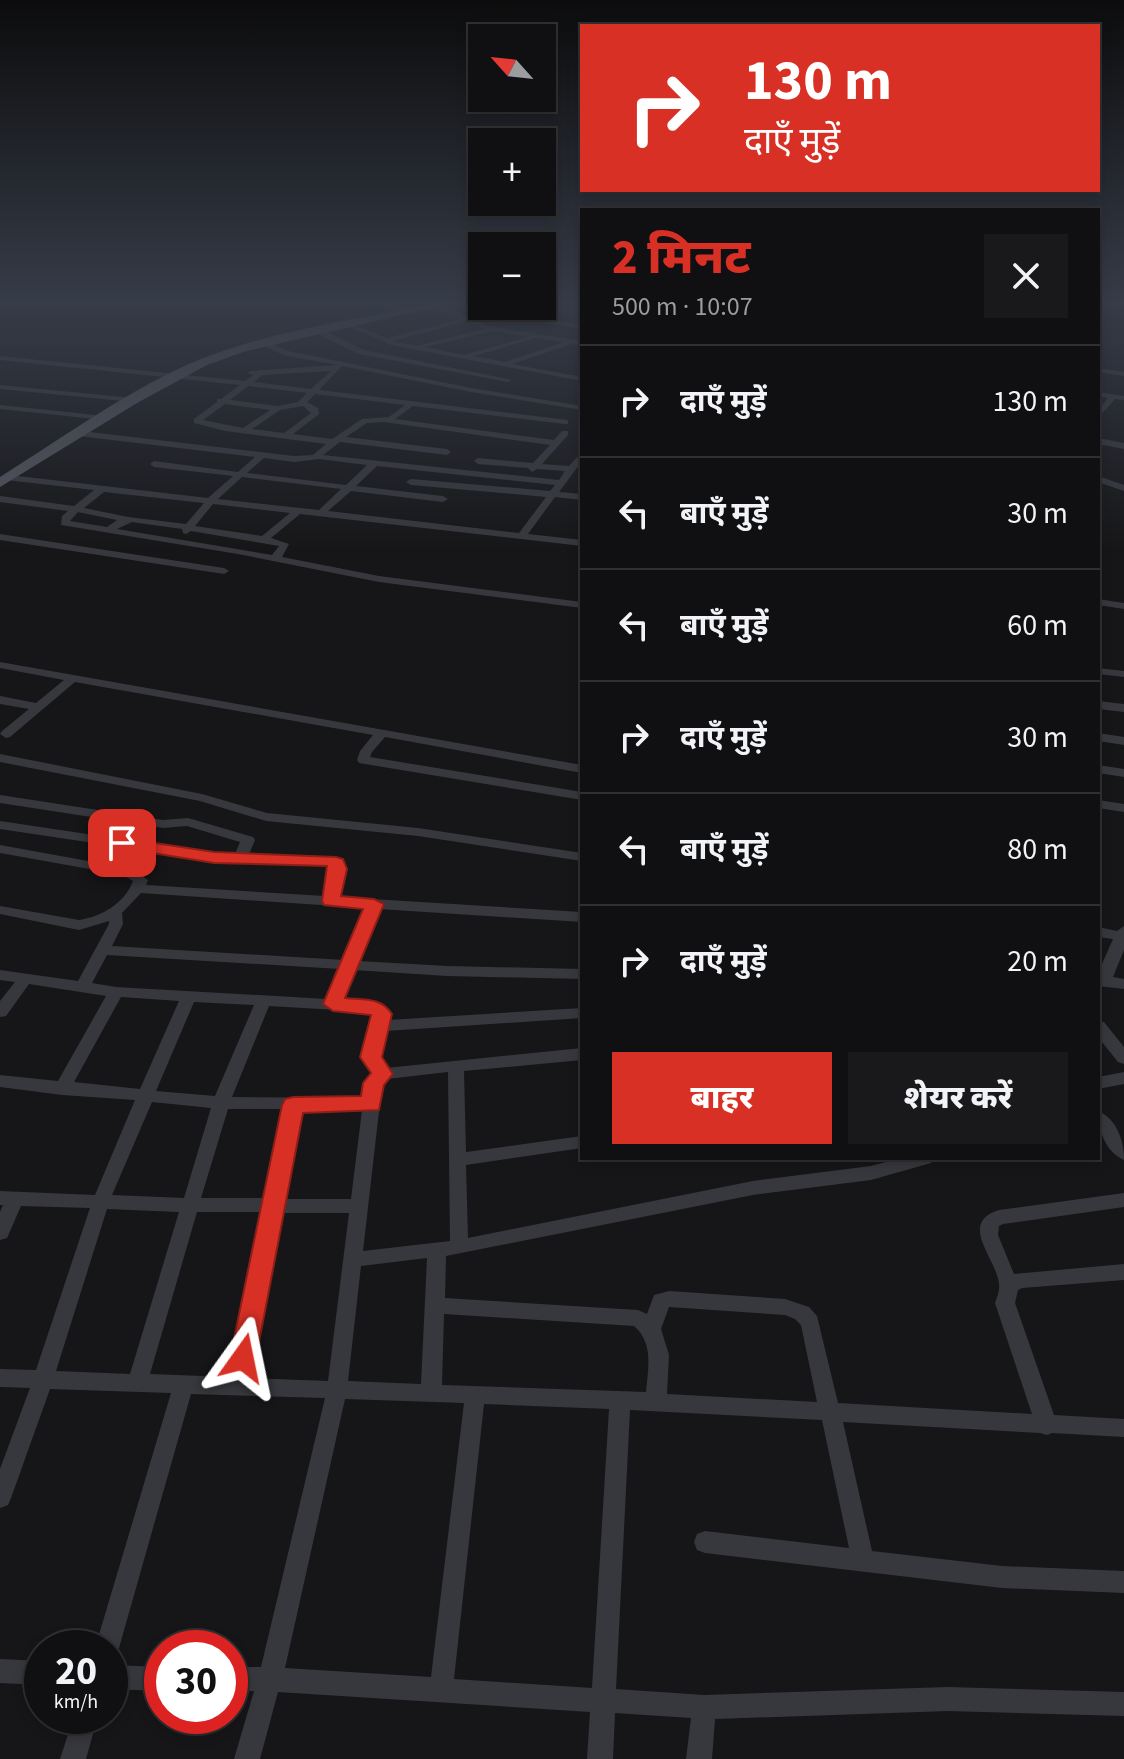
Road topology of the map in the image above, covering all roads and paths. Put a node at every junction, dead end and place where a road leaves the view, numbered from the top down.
1 (158, 386) edge
2 (243, 386) edge
3 (264, 386) edge
4 (320, 386) edge
5 (448, 386) edge
6 (458, 386) edge
7 (519, 386) edge
8 (0, 387) edge
9 (314, 392) junction
10 (1100, 394) edge
11 (85, 395) junction
12 (1113, 396) junction
13 (1124, 398) edge
14 (133, 400) junction
15 (580, 400) edge
16 (220, 401) junction
17 (303, 404) junction
18 (411, 404) junction
19 (0, 407) edge
20 (432, 407) junction
21 (278, 408) junction
22 (580, 408) edge
23 (580, 411) edge
24 (1100, 412) edge
25 (58, 413) junction
26 (105, 418) junction
27 (388, 419) junction
28 (568, 430) junction
29 (244, 431) junction
30 (81, 434) junction
31 (286, 436) junction
32 (335, 440) junction
33 (1100, 441) edge
34 (556, 443) junction
35 (1124, 446) edge
36 (447, 452) dead end
37 (261, 456) junction
38 (317, 457) junction
39 (580, 457) edge
40 (478, 461) dead end
41 (154, 464) dead end
42 (374, 464) junction
43 (534, 466) junction
44 (570, 469) junction
45 (239, 475) junction
46 (1124, 476) edge
47 (524, 479) junction
48 (5, 480) edge
49 (1100, 480) edge
50 (411, 482) dead end
51 (561, 483) junction
52 (454, 486) junction
53 (348, 487) junction
54 (1121, 487) edge
55 (102, 489) junction
56 (552, 494) junction
57 (580, 497) edge
58 (0, 499) edge
59 (211, 500) junction
60 (77, 509) junction
61 (298, 511) junction
62 (432, 512) junction
63 (320, 514) junction
64 (125, 519) junction
65 (188, 527) junction
66 (107, 531) junction
67 (0, 537) edge
68 (521, 537) junction
69 (264, 539) junction
70 (172, 541) junction
71 (580, 543) edge
72 (275, 558) junction
73 (224, 571) dead end
74 (1100, 602) edge
75 (580, 605) edge
76 (1124, 606) edge
77 (0, 665) edge
78 (1100, 671) edge
79 (1124, 674) edge
80 (72, 679) junction
81 (0, 700) edge
82 (1100, 705) edge
83 (39, 707) junction
84 (1124, 708) edge
85 (6, 734) dead end
86 (381, 734) junction
87 (1100, 737) edge
88 (1124, 741) edge
89 (0, 758) edge
90 (580, 769) edge
91 (1100, 769) edge
92 (1124, 773) edge
93 (580, 796) edge
94 (0, 799) edge
95 (1100, 804) edge
96 (1124, 808) edge
97 (0, 825) edge
98 (0, 849) edge
99 (580, 857) edge
100 (240, 859) junction
101 (139, 889) junction
102 (331, 901) junction
103 (374, 904) junction
104 (0, 910) edge
105 (115, 910) junction
106 (580, 917) edge
107 (1100, 932) edge
108 (1123, 933) edge
109 (102, 950) junction
110 (1119, 956) edge
111 (349, 965) junction
112 (580, 974) edge
113 (0, 975) edge
114 (25, 979) junction
115 (1100, 980) edge
116 (1124, 984) edge
117 (83, 987) junction
118 (116, 992) junction
119 (188, 997) junction
120 (263, 1001) junction
121 (333, 1004) junction
122 (0, 1012) edge
123 (580, 1013) edge
124 (380, 1026) junction
125 (1100, 1028) edge
126 (580, 1054) edge
127 (1124, 1058) edge
128 (456, 1067) junction
129 (382, 1074) junction
130 (1124, 1078) edge
131 (0, 1081) edge
132 (1100, 1083) edge
133 (62, 1089) junction
134 (144, 1096) junction
135 (221, 1103) junction
136 (371, 1104) junction
137 (293, 1105) junction
138 (1100, 1120) edge
139 (580, 1142) edge
140 (1124, 1153) edge
141 (457, 1160) junction
142 (918, 1160) edge
143 (8, 1198) edge
144 (1124, 1200) edge
145 (101, 1201) junction
146 (188, 1205) junction
147 (358, 1206) junction
148 (274, 1207) junction
149 (0, 1233) edge
150 (459, 1247) junction
151 (437, 1250) junction
152 (351, 1260) junction
153 (1124, 1272) edge
154 (1009, 1285) junction
155 (435, 1305) junction
156 (652, 1327) junction
157 (0, 1378) edge
158 (43, 1380) junction
159 (137, 1383) junction
160 (183, 1386) junction
161 (237, 1388) junction
162 (337, 1391) junction
163 (431, 1394) junction
164 (475, 1395) junction
165 (620, 1400) junction
166 (656, 1402) junction
167 (828, 1411) junction
168 (1047, 1426) junction
169 (1124, 1428) edge
170 (0, 1498) edge
171 (705, 1542) dead end
172 (863, 1560) junction
173 (1124, 1582) edge
174 (112, 1630) edge
175 (0, 1671) edge
176 (24, 1672) edge
177 (248, 1679) edge
178 (270, 1679) junction
179 (441, 1691) junction
180 (603, 1700) junction
181 (1124, 1704) edge
182 (704, 1707) junction
183 (81, 1734) edge
184 (73, 1759) edge
185 (247, 1759) edge
186 (600, 1759) edge
187 (699, 1759) edge

1 - 14 main road
2 - 16 street
3 - 9 street
4 - 9 street
5 - 20 street
6 - 22 street
7 - 15 street
8 - 11 street
9 - 17 street
9 - 18 street
10 - 12 street
11 - 14 street
11 - 25 street
12 - 13 street
12 - 24 street
14 - 26 main road
16 - 21 street
16 - 29 street
17 - 21 street
17 - 31 street
18 - 20 street
18 - 27 street
19 - 25 street
20 - 28 street
21 - 29 street
23 - 28 street
25 - 26 street
26 - 30 main road
27 - 32 street
27 - 34 street
28 - 34 street
29 - 31 street
30 - 37 street
30 - 48 main road
31 - 32 street
32 - 36 street
32 - 38 street
33 - 35 street
34 - 43 street
37 - 38 street
37 - 45 street
38 - 42 street
39 - 44 street
40 - 43 street
41 - 45 street
42 - 47 street
42 - 53 street
43 - 44 street
43 - 47 street
44 - 51 street
45 - 53 street
45 - 59 street
46 - 54 street
47 - 51 street
48 - 55 street
49 - 54 street
50 - 52 street
51 - 56 street
52 - 56 street
52 - 62 street
53 - 62 street
53 - 63 street
55 - 59 street
55 - 60 street
56 - 57 street
56 - 68 street
58 - 60 street
59 - 61 street
59 - 65 street
60 - 64 street
60 - 66 street
61 - 63 street
61 - 69 street
62 - 63 street
62 - 68 street
64 - 65 street
64 - 66 street
65 - 69 street
65 - 70 street
66 - 70 street
67 - 73 street
68 - 71 street
69 - 72 street
70 - 72 street
72 - 75 street
74 - 76 street
77 - 80 street
78 - 79 street
80 - 83 street
80 - 86 street
81 - 83 street
82 - 84 street
83 - 85 street
86 - 90 street
86 - 93 street
87 - 88 street
89 - 99 street
91 - 92 street
94 - 100 street
95 - 96 street
97 - 100 street
98 - 101 street
100 - 102 street
101 - 102 street
101 - 105 street
102 - 103 street
103 - 106 street
103 - 111 street
104 - 105 street
105 - 109 street
107 - 108 street
108 - 110 street
109 - 111 street
109 - 117 street
110 - 115 street
111 - 112 street
111 - 121 street
113 - 114 street
114 - 117 street
114 - 122 street
115 - 116 street
117 - 118 street
118 - 119 street
118 - 133 street
119 - 120 street
119 - 134 street
120 - 121 street
120 - 135 street
121 - 124 street
123 - 124 street
124 - 129 street
125 - 127 street
126 - 128 street
128 - 129 street
128 - 141 street
129 - 136 street
130 - 132 street
131 - 133 street
133 - 134 street
134 - 135 street
134 - 145 street
135 - 137 street
135 - 146 street
136 - 137 street
136 - 147 street
137 - 148 street
138 - 140 street
139 - 141 street
141 - 150 street
142 - 150 street
143 - 145 street
143 - 149 street
144 - 154 street
145 - 146 street
145 - 158 street
146 - 148 street
146 - 159 street
147 - 148 street
147 - 152 street
148 - 161 street
150 - 151 street
151 - 152 street
151 - 155 street
152 - 162 street
153 - 154 street
154 - 168 street
155 - 156 street
155 - 163 street
156 - 166 street
156 - 167 street
157 - 158 street
158 - 159 street
158 - 170 street
159 - 160 street
160 - 161 street
160 - 174 street
161 - 162 street
162 - 163 street
162 - 178 street
163 - 164 street
164 - 165 street
164 - 179 street
165 - 166 street
165 - 180 street
166 - 167 street
167 - 168 street
167 - 172 street
168 - 169 street
171 - 172 street
172 - 173 street
175 - 176 street
177 - 178 street
178 - 179 street
178 - 185 street
179 - 180 street
180 - 182 street
180 - 186 street
181 - 182 street
182 - 187 street
183 - 184 street

